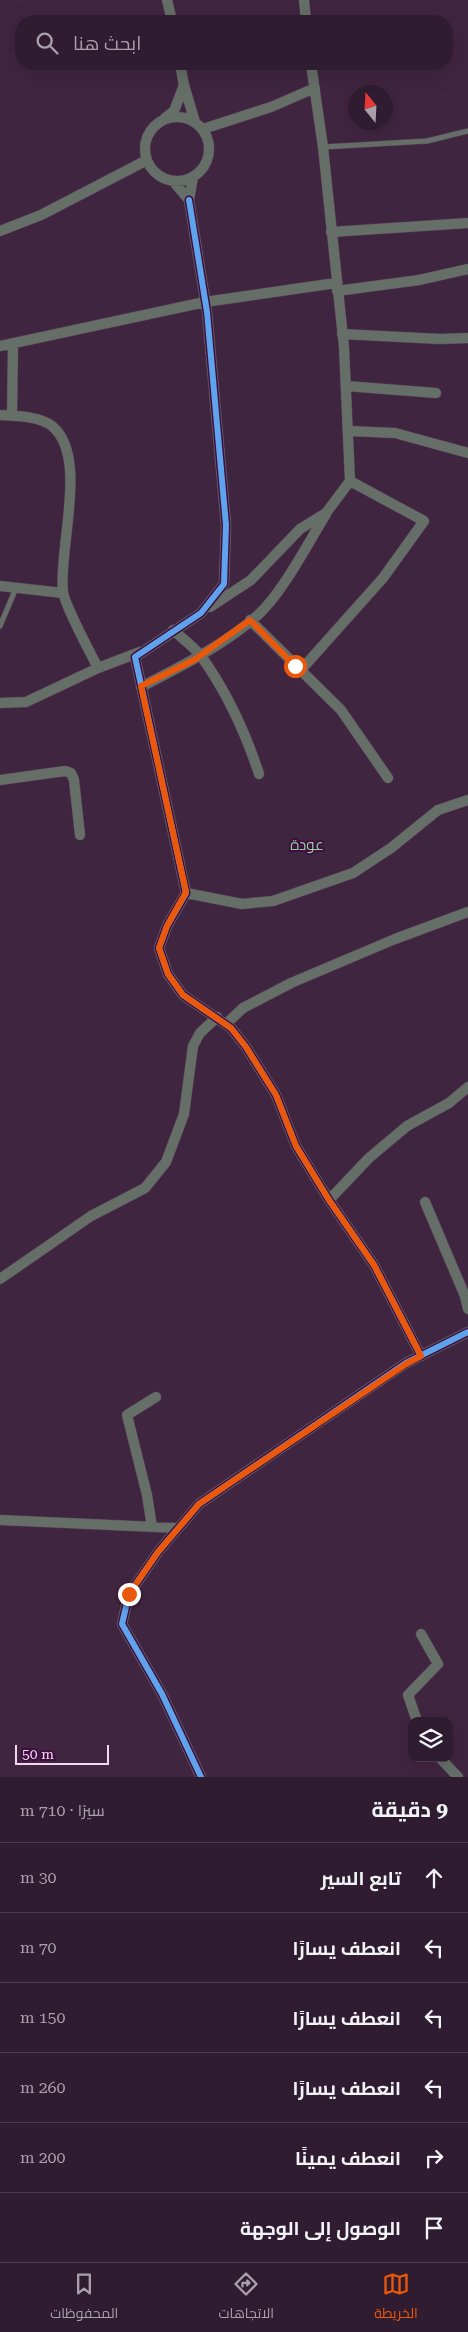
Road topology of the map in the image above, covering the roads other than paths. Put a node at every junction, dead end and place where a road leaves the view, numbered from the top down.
1 (168, 0) edge
2 (304, 0) edge
3 (171, 15) edge
4 (305, 15) edge
5 (181, 70) edge
6 (312, 70) edge
7 (184, 85) junction
8 (315, 88) junction
9 (164, 119) junction
10 (195, 122) junction
11 (203, 129) junction
12 (468, 131) edge
13 (323, 147) junction
14 (147, 160) junction
15 (193, 177) junction
16 (172, 181) junction
17 (189, 200) junction
18 (468, 223) edge
19 (0, 231) edge
20 (331, 232) junction
21 (468, 269) edge
22 (337, 287) junction
23 (205, 302) junction
24 (342, 334) junction
25 (468, 338) edge
26 (13, 343) junction
27 (0, 346) edge
28 (346, 386) junction
29 (436, 392) dead end
30 (0, 415) edge
31 (12, 416) junction
32 (349, 431) junction
33 (468, 453) edge
34 (350, 481) junction
35 (326, 513) junction
36 (0, 586) edge
37 (16, 588) junction
38 (63, 593) junction
39 (202, 613) junction
40 (250, 620) junction
41 (0, 626) edge
42 (173, 630) junction
43 (141, 652) junction
44 (200, 655) junction
45 (98, 668) junction
46 (300, 671) junction
47 (141, 686) junction
48 (0, 703) edge
49 (259, 774) dead end
50 (388, 778) dead end
51 (0, 780) edge
52 (468, 800) edge
53 (80, 835) dead end
54 (186, 892) junction
55 (468, 912) edge
56 (217, 1017) junction
57 (226, 1024) junction
58 (468, 1087) edge
59 (329, 1200) junction
60 (426, 1202) dead end
61 (0, 1279) edge
62 (468, 1309) edge
63 (468, 1332) edge
64 (421, 1356) junction
65 (156, 1397) dead end
66 (0, 1520) edge
67 (152, 1527) junction
68 (178, 1528) junction
69 (421, 1634) dead end
70 (416, 1717) edge
71 (444, 1762) edge
72 (201, 1777) edge
73 (458, 1777) edge

1 - 3 street
2 - 4 street
5 - 7 street
6 - 8 street
7 - 9 street
7 - 10 street
8 - 11 street
8 - 13 street
9 - 10 street
9 - 14 street
10 - 11 street
11 - 15 street
12 - 13 lane
13 - 20 street
14 - 16 street
14 - 19 street
15 - 16 street
15 - 17 street
16 - 17 street
17 - 23 street
18 - 20 street
20 - 22 street
21 - 22 street
22 - 23 street
22 - 24 street
23 - 26 street
23 - 39 street
24 - 25 street
24 - 28 street
26 - 27 street
26 - 31 street
28 - 29 street
28 - 32 street
30 - 31 street
31 - 38 street
32 - 33 street
32 - 34 street
34 - 35 street
34 - 46 street
35 - 39 street
35 - 40 street
36 - 37 street
37 - 38 street
37 - 41 lane
38 - 45 street
39 - 42 street
40 - 44 street
40 - 46 street
42 - 43 street
42 - 44 street
43 - 45 street
43 - 47 street
44 - 47 street
44 - 49 street
45 - 48 street
46 - 50 street
47 - 54 street
51 - 53 street
52 - 54 street
54 - 56 street
55 - 57 street
56 - 57 street
56 - 61 street
57 - 59 street
58 - 59 street
59 - 64 street
60 - 62 street
63 - 64 street
64 - 68 street
65 - 67 street
66 - 67 street
67 - 68 street
68 - 72 street
69 - 70 street
71 - 73 street

